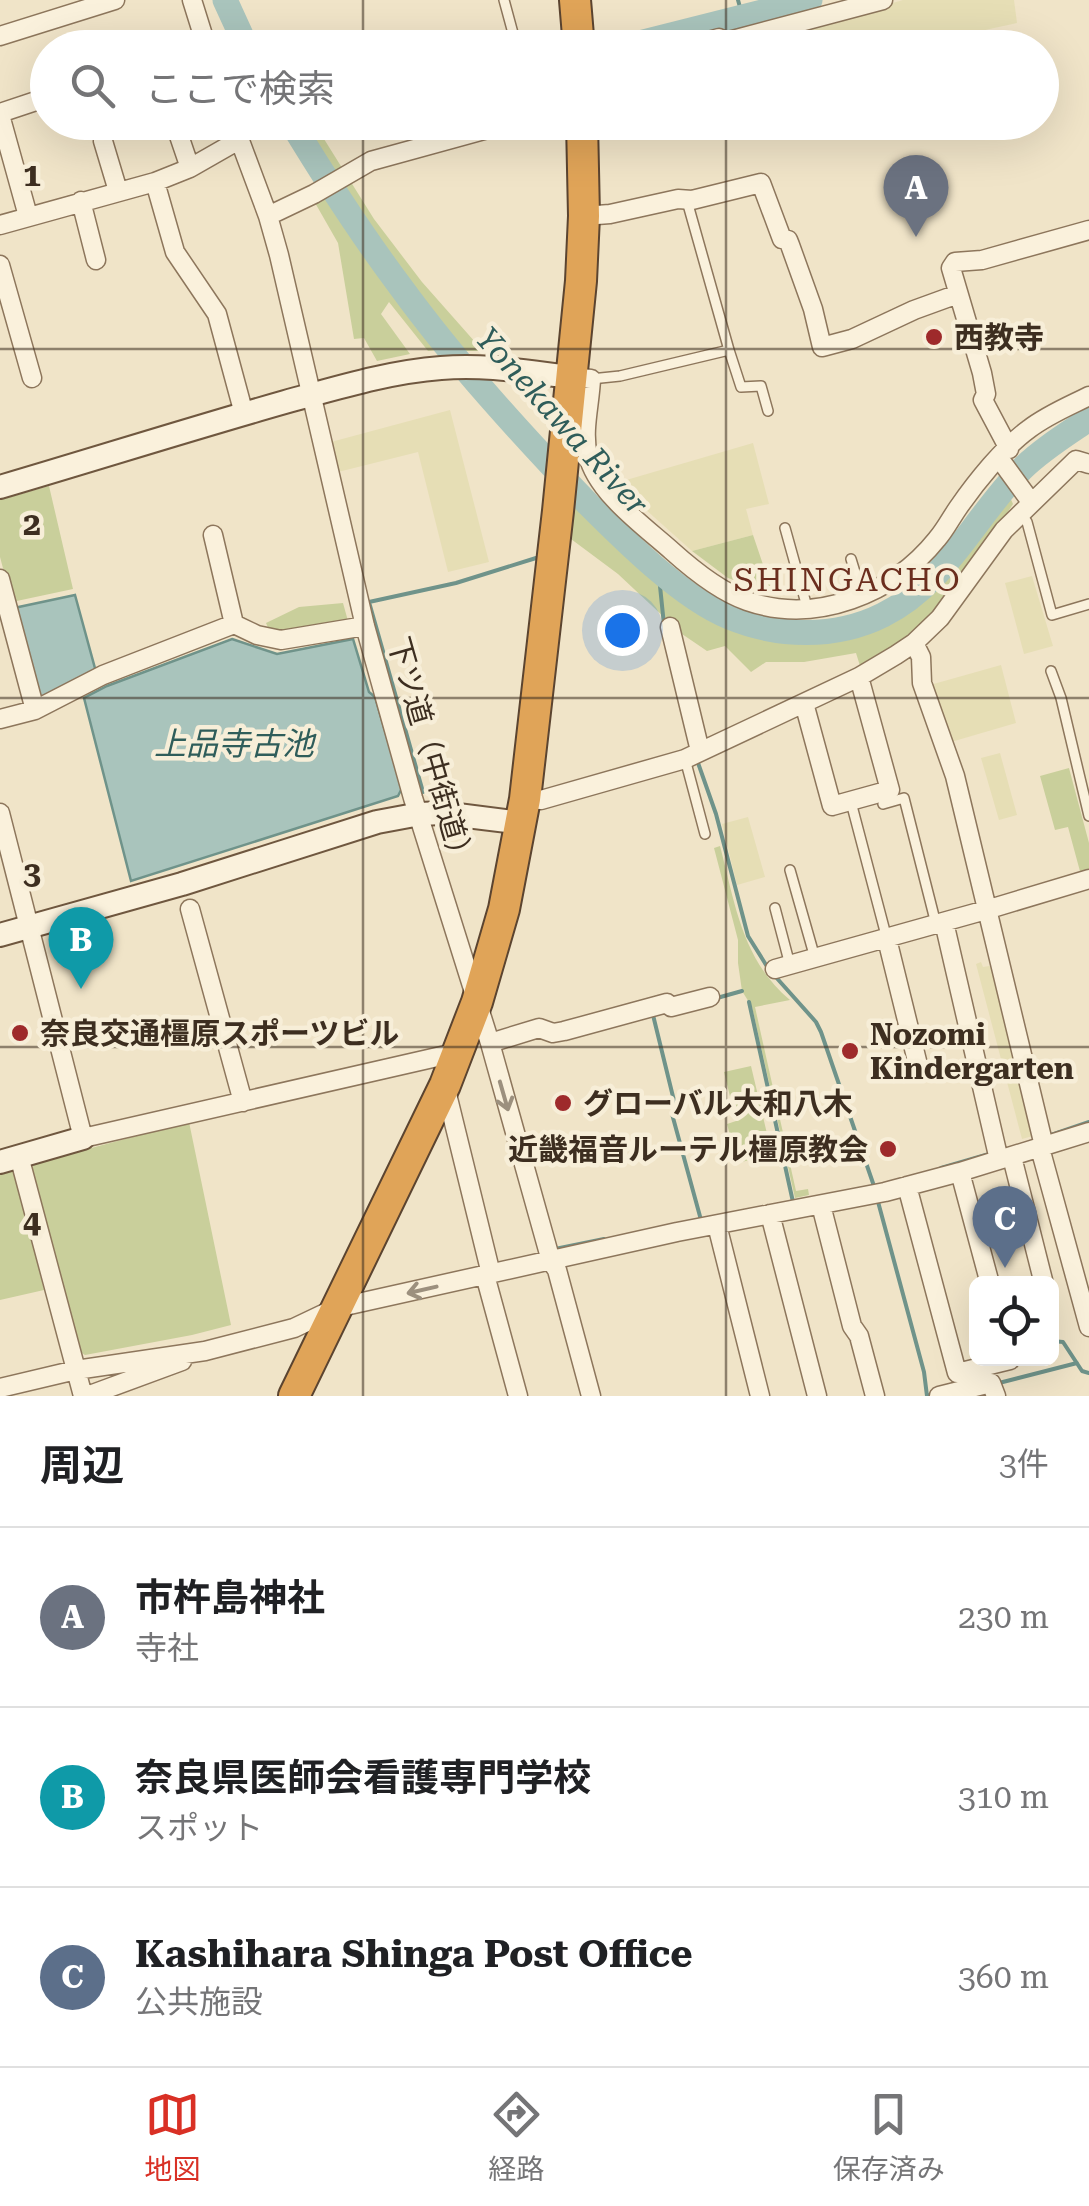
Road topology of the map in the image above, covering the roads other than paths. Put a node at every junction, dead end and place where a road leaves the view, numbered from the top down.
1 (115, 0) edge
2 (192, 0) edge
3 (504, 0) edge
4 (575, 0) edge
5 (883, 0) edge
6 (200, 30) edge
7 (512, 30) edge
8 (578, 30) edge
9 (771, 30) edge
10 (0, 36) edge
11 (30, 103) edge
12 (0, 114) edge
13 (181, 140) edge
14 (225, 140) edge
15 (239, 140) edge
16 (449, 140) edge
17 (582, 140) edge
18 (103, 141) dead end
19 (190, 168) junction
20 (154, 182) junction
21 (118, 191) junction
22 (686, 200) junction
23 (81, 201) junction
24 (28, 216) junction
25 (268, 216) junction
26 (584, 216) junction
27 (0, 225) edge
28 (1089, 230) edge
29 (96, 260) dead end
30 (0, 265) edge
31 (958, 294) junction
32 (730, 350) junction
33 (32, 378) dead end
34 (580, 378) junction
35 (1088, 394) edge
36 (312, 395) junction
37 (768, 411) dead end
38 (244, 414) junction
39 (1004, 457) junction
40 (1084, 457) edge
41 (0, 485) edge
42 (1026, 504) junction
43 (786, 528) dead end
44 (213, 535) dead end
45 (852, 559) dead end
46 (0, 579) edge
47 (862, 596) junction
48 (1089, 604) edge
49 (807, 608) junction
50 (234, 624) junction
51 (365, 626) junction
52 (670, 627) dead end
53 (914, 643) junction
54 (1050, 671) dead end
55 (860, 677) junction
56 (804, 703) junction
57 (35, 710) junction
58 (0, 718) edge
59 (692, 755) junction
60 (884, 804) dead end
61 (852, 806) dead end
62 (524, 811) junction
63 (0, 813) edge
64 (420, 814) junction
65 (1089, 816) edge
66 (705, 834) dead end
67 (790, 870) dead end
68 (1089, 879) edge
69 (775, 908) dead end
70 (190, 909) dead end
71 (986, 910) junction
72 (940, 923) junction
73 (30, 928) junction
74 (0, 935) edge
75 (887, 938) junction
76 (815, 958) junction
77 (783, 967) joint
78 (710, 997) dead end
79 (477, 1002) junction
80 (490, 1043) junction
81 (459, 1052) junction
82 (919, 1068) dead end
83 (445, 1085) junction
84 (242, 1102) junction
85 (1089, 1132) edge
86 (84, 1138) junction
87 (1042, 1147) junction
88 (1006, 1158) junction
89 (10, 1159) edge
90 (960, 1172) junction
91 (907, 1186) junction
92 (821, 1204) junction
93 (770, 1214) junction
94 (718, 1225) junction
95 (551, 1261) junction
96 (488, 1274) junction
97 (988, 1276) edge
98 (1042, 1276) edge
99 (336, 1308) junction
100 (1089, 1327) edge
101 (205, 1351) junction
102 (986, 1366) edge
103 (76, 1370) junction
104 (0, 1388) edge
105 (85, 1396) edge
106 (294, 1396) edge
107 (518, 1396) edge
108 (591, 1396) edge
109 (760, 1396) edge
110 (817, 1396) edge
111 (875, 1396) edge
112 (939, 1396) edge
113 (996, 1396) edge

1 - 10 street
2 - 6 street
3 - 7 lane
4 - 8 highway
5 - 9 street
11 - 12 street
12 - 24 street
13 - 19 street
14 - 19 street
15 - 25 street, 下ツ道（中街道）
16 - 25 street
17 - 26 highway
18 - 21 street
19 - 20 street
20 - 21 street
20 - 38 street
21 - 23 street
22 - 26 street
22 - 31 street
22 - 32 lane
23 - 24 street
23 - 29 street
24 - 27 street
25 - 36 street, 下ツ道（中街道）
26 - 34 highway
28 - 31 street
30 - 33 street
31 - 39 street
32 - 34 lane
32 - 37 lane
34 - 36 street
34 - 49 street
34 - 62 highway
35 - 39 street
36 - 38 street
36 - 51 street, 下ツ道（中街道）
38 - 41 street
39 - 42 street
39 - 47 street
40 - 42 street
42 - 48 lane
42 - 53 street
43 - 49 lane
44 - 50 street
45 - 47 lane
46 - 57 street
47 - 49 street
50 - 51 street
50 - 57 street
51 - 64 street, 下ツ道（中街道）
52 - 59 street
53 - 55 street
53 - 71 street
54 - 65 lane
55 - 56 street
55 - 56 street
56 - 59 street
57 - 58 street
59 - 62 street
59 - 66 lane
60 - 72 lane
61 - 75 lane
62 - 64 street
62 - 79 highway
63 - 73 street
64 - 73 street
64 - 79 street, 下ツ道（中街道）
67 - 76 lane
68 - 71 street
69 - 77 lane
70 - 84 street
71 - 72 street
71 - 87 street
72 - 75 street
72 - 88 street
73 - 74 street
73 - 86 street
75 - 76 street
75 - 82 street
76 - 77 street
78 - 80 street
79 - 80 street, 下ツ道（中街道）
79 - 81 highway
80 -> 95 street, 下ツ道（中街道）
81 - 83 highway
81 - 84 street
83 - 96 street
83 - 99 highway
84 - 86 street
85 - 87 street
86 - 89 street
87 - 88 street
87 - 100 street
88 - 90 street
88 - 98 street
89 - 103 street
90 - 91 street
90 - 97 street
91 - 92 street
91 - 102 street
92 - 93 street
92 - 111 street
93 - 94 street
93 - 110 street
94 - 95 street
94 - 109 street
95 - 96 street
95 - 108 street, 下ツ道（中街道）
96 -> 99 street
96 - 107 street
99 - 101 street
99 - 106 highway
101 - 103 street
101 - 105 street
103 - 104 street
103 - 105 street
112 - 113 street

